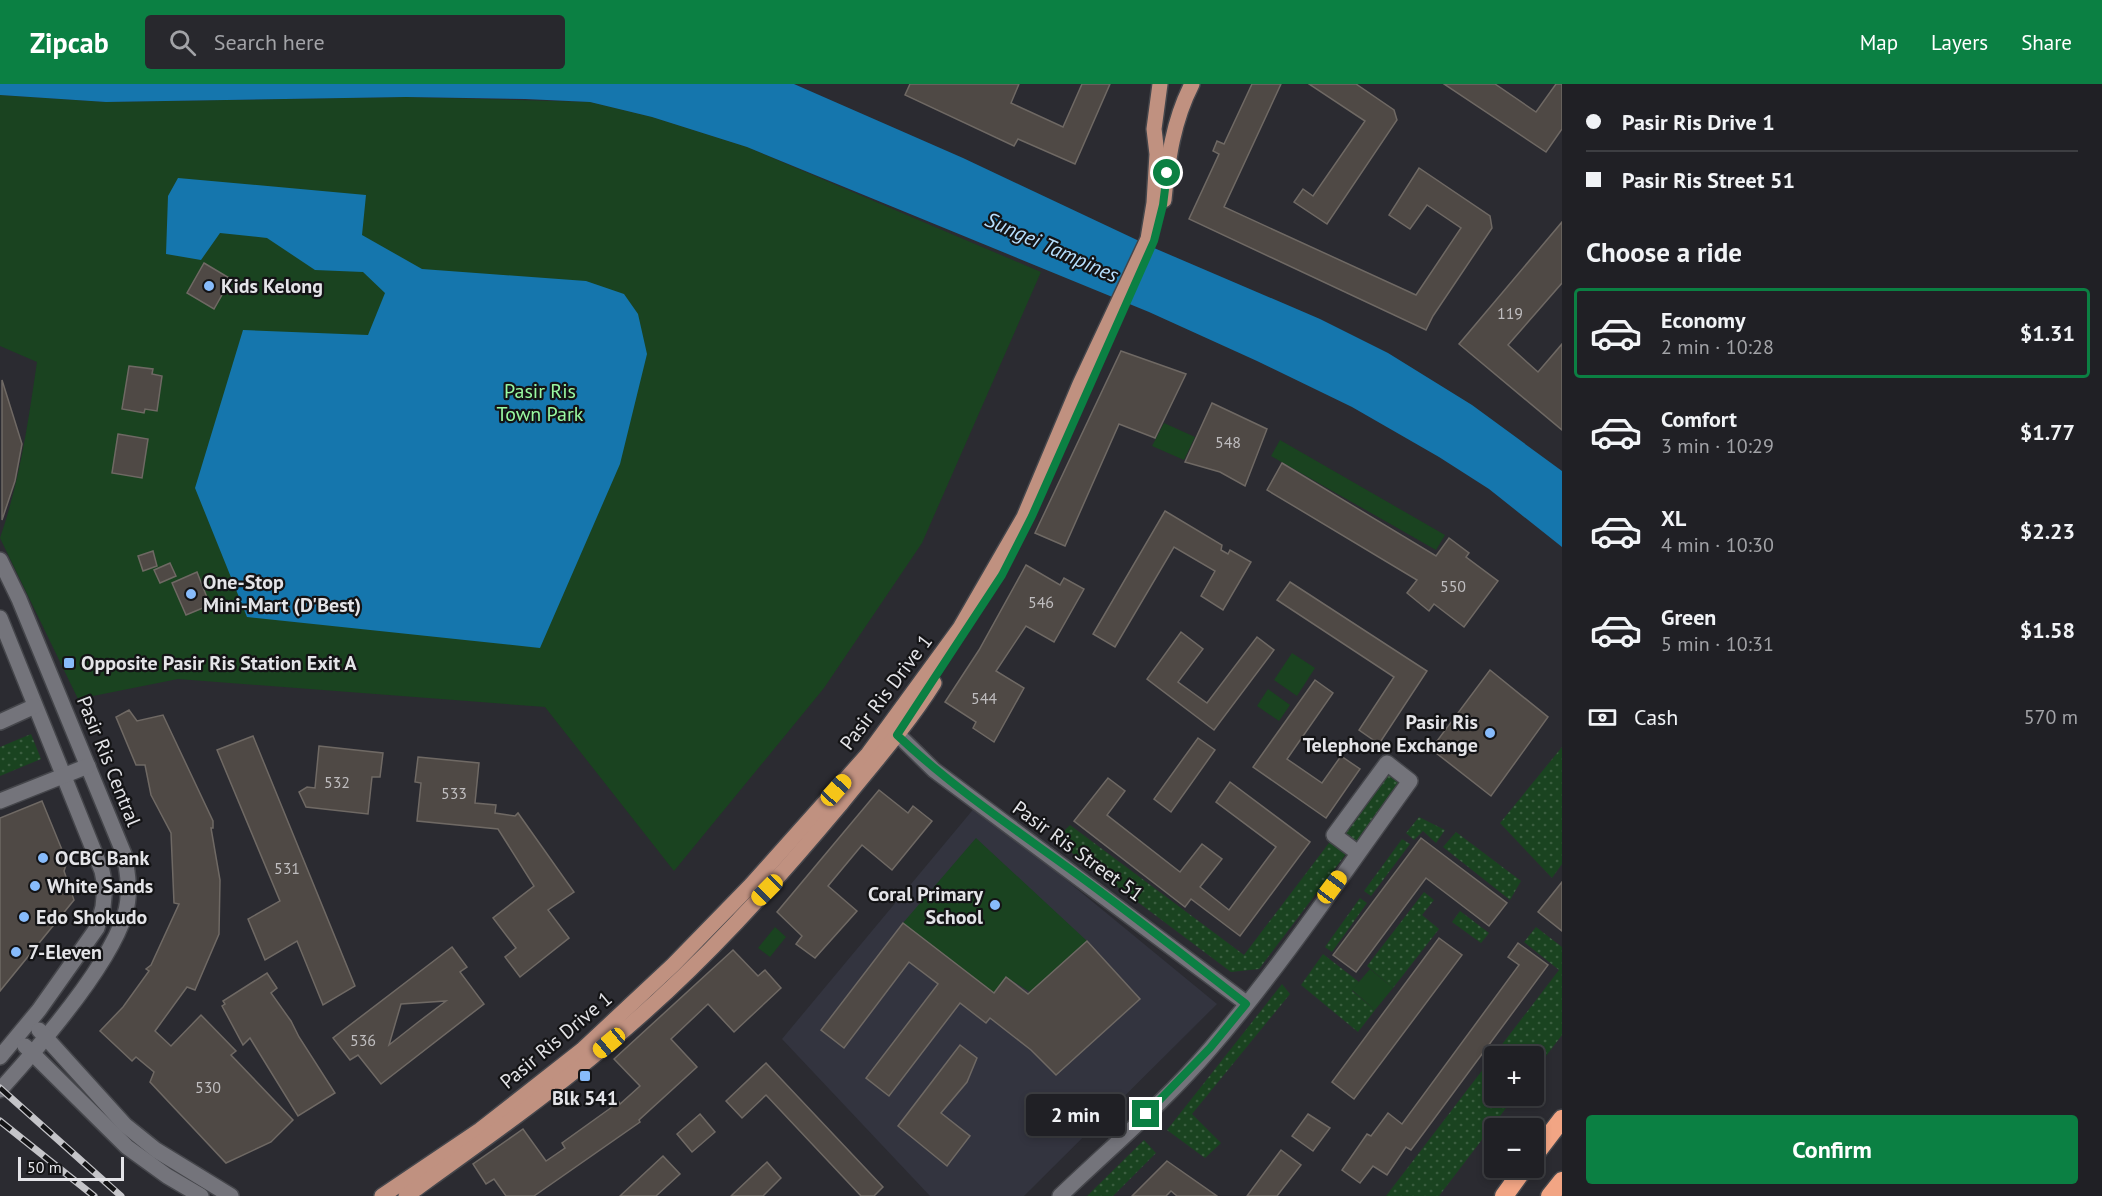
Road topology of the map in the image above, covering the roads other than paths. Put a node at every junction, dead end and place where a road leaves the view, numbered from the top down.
1 (1160, 84) edge
2 (1192, 84) edge
3 (1151, 240) junction
4 (0, 560) edge
5 (0, 618) edge
6 (35, 706) junction
7 (0, 722) edge
8 (893, 731) junction
9 (88, 766) junction
10 (63, 776) junction
11 (0, 801) edge
12 (1358, 853) junction
13 (1246, 1004) junction
14 (30, 1021) junction
15 (45, 1036) junction
16 (16, 1038) junction
17 (32, 1053) junction
18 (0, 1057) edge
19 (0, 1090) edge
20 (1562, 1119) edge
21 (1544, 1143) edge
22 (1518, 1178) edge
23 (1562, 1181) edge
24 (201, 1196) edge
25 (231, 1196) edge
26 (382, 1196) edge
27 (406, 1196) edge
28 (1060, 1196) edge
29 (1504, 1196) edge
30 (1550, 1196) edge

1 - 3 main road, Pasir Ris Drive 1
2 - 3 main road, Pasir Ris Drive 1
3 - 8 main road, Pasir Ris Drive 1
4 - 9 street, Pasir Ris Central
5 - 6 street
6 - 7 street
6 - 10 street
8 - 13 street, Pasir Ris Street 51
8 - 26 main road, Pasir Ris Drive 1
8 - 27 main road, Pasir Ris Drive 1
9 - 10 street
9 - 15 street, Pasir Ris Central
10 - 11 street
10 - 14 street
12 - 12 street
12 - 13 street
13 - 28 street
14 - 15 street
14 - 16 street
15 - 17 street, Pasir Ris Central
15 - 25 street
16 - 17 street
16 - 18 street
17 - 19 street, Pasir Ris Central
17 - 24 street
20 - 21 highway
22 - 29 highway
23 - 30 highway

